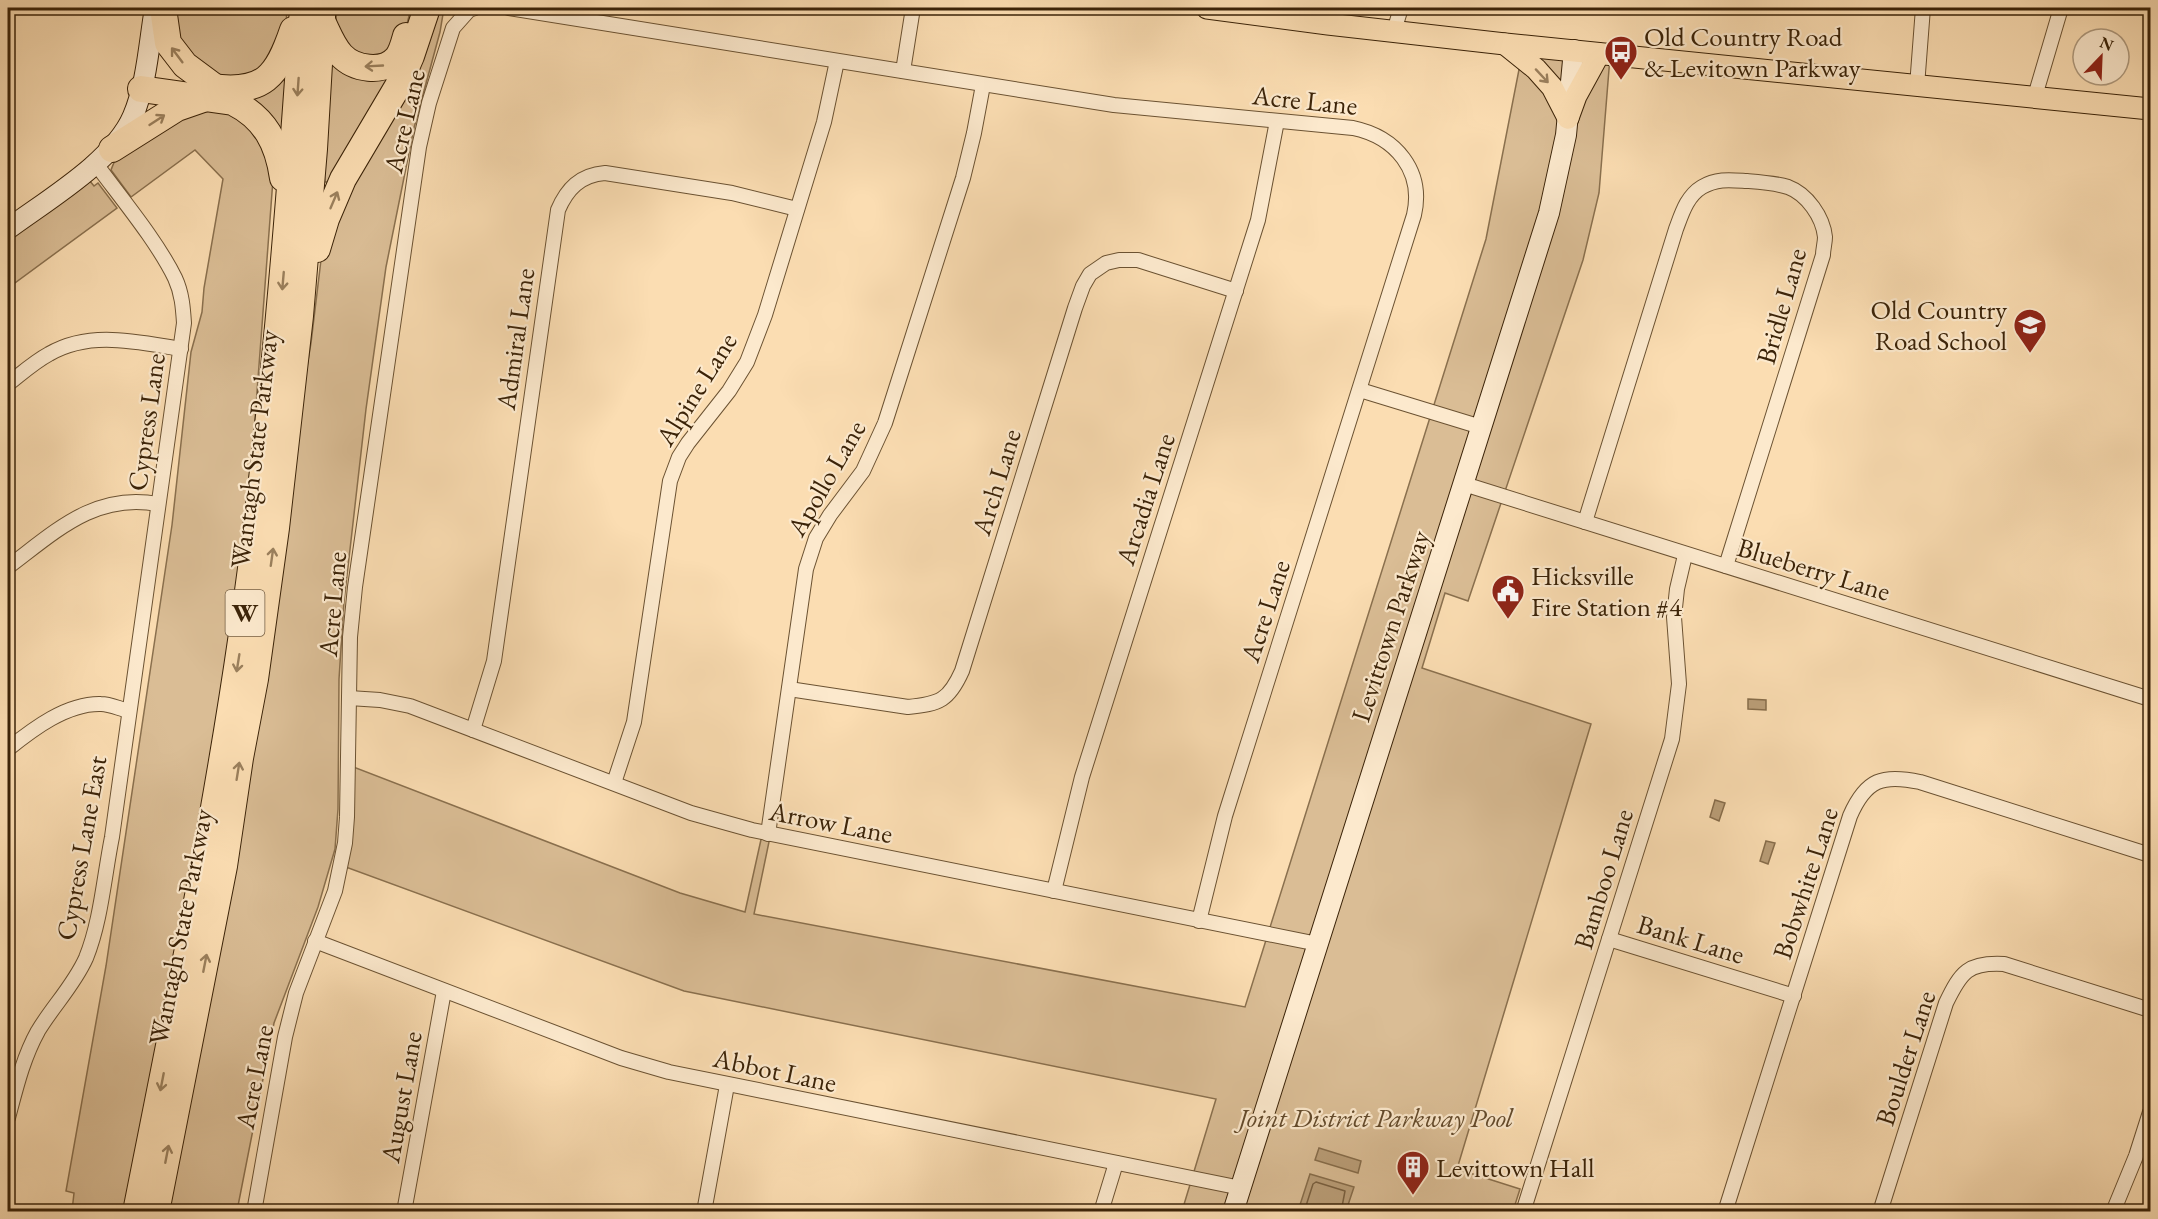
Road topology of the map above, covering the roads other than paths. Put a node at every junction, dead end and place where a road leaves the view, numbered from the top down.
1 (155, 8) edge
2 (163, 8) edge
3 (417, 8) edge
4 (427, 8) edge
5 (475, 8) edge
6 (509, 8) edge
7 (913, 8) edge
8 (1207, 8) edge
9 (1401, 8) edge
10 (1923, 8) edge
11 (2061, 8) edge
12 (312, 11) edge
13 (1394, 31) junction
14 (1505, 44) junction
15 (1574, 50) junction
16 (1599, 54) junction
17 (837, 61) junction
18 (903, 71) junction
19 (142, 83) junction
20 (983, 85) junction
21 (1917, 86) junction
22 (210, 93) junction
23 (2035, 96) junction
24 (2151, 109) edge
25 (1568, 118) junction
26 (1277, 121) junction
27 (104, 157) junction
28 (797, 209) junction
29 (289, 210) junction
30 (8, 229) edge
31 (1236, 291) junction
32 (300, 316) junction
33 (181, 349) junction
34 (8, 384) edge
35 (1360, 390) junction
36 (1481, 427) junction
37 (1464, 484) junction
38 (158, 504) junction
39 (1585, 522) junction
40 (1686, 555) junction
41 (1726, 566) junction
42 (8, 567) edge
43 (789, 689) junction
44 (349, 698) junction
45 (2151, 699) edge
46 (129, 711) junction
47 (473, 730) junction
48 (8, 749) edge
49 (614, 783) junction
50 (768, 834) junction
51 (2151, 855) edge
52 (1054, 891) junction
53 (1199, 921) junction
54 (1609, 939) junction
55 (315, 942) junction
56 (1318, 944) junction
57 (444, 991) junction
58 (1794, 996) junction
59 (2151, 1010) edge
60 (727, 1085) junction
61 (2151, 1112) edge
62 (8, 1118) edge
63 (1116, 1163) junction
64 (1241, 1188) junction
65 (136, 1212) edge
66 (156, 1212) edge
67 (254, 1212) edge
68 (404, 1212) edge
69 (704, 1212) edge
70 (1101, 1212) edge
71 (1233, 1212) edge
72 (1523, 1212) edge
73 (1725, 1212) edge
74 (1880, 1212) edge
75 (2113, 1212) edge

1 - 19 street
22 -> 2 highway
3 -> 12 highway
32 -> 4 highway
5 - 44 street, Acre Lane
6 - 17 street, Acre Lane
7 - 18 street
8 - 13 main road
9 - 13 street
10 - 21 street
11 - 23 street
12 - 22 highway
12 -> 29 highway, Wantagh State Parkway / W
12 - 32 highway, Wantagh State Parkway / W
13 - 14 main road
14 - 15 main road
14 -> 25 main road
15 - 16 main road
15 - 25 street, Levittown Parkway
16 - 21 main road
16 - 25 main road
17 - 18 street, Acre Lane
17 - 28 street, Alpine Lane
18 - 20 street, Acre Lane
19 - 22 highway
19 - 27 street
20 - 26 street, Acre Lane
20 - 43 street, Apollo Lane
21 - 23 main road
27 -> 22 highway
22 - 29 highway
23 - 24 main road
25 - 36 street, Levittown Parkway
26 - 31 street, Arcadia Lane
26 - 35 street, Acre Lane
27 - 30 street
27 - 33 street, Cypress Lane
28 - 47 street, Admiral Lane
28 - 49 street, Alpine Lane
29 -> 65 highway, Wantagh State Parkway / W
31 - 43 street, Arch Lane
31 - 52 street, Arcadia Lane
66 -> 32 highway, Wantagh State Parkway / W
33 - 34 street
33 - 38 street, Cypress Lane
35 - 36 street
35 - 53 street, Acre Lane
36 - 37 street, Levittown Parkway
37 - 39 street, Blueberry Lane
37 - 56 street, Levittown Parkway
38 - 42 street
38 - 46 street, Cypress Lane
39 - 40 street, Blueberry Lane
39 - 41 street, Bridle Lane
40 - 41 street, Blueberry Lane
40 - 54 street, Bamboo Lane
41 - 45 street, Blueberry Lane
43 - 50 street, Apollo Lane
44 - 47 street, Arrow Lane
44 - 55 street, Acre Lane
46 - 48 street
46 - 62 street, Cypress Lane East
47 - 49 street, Arrow Lane
49 - 50 street, Arrow Lane
50 - 52 street, Arrow Lane
51 - 58 street, Bobwhite Lane
52 - 53 street, Arrow Lane
53 - 56 street, Arrow Lane
54 - 58 street, Bank Lane
54 - 72 street, Bamboo Lane
55 - 57 street, Abbot Lane
55 - 67 street, Acre Lane
56 - 64 street, Levittown Parkway
57 - 60 street, Abbot Lane
57 - 68 street, August Lane
58 - 73 street, Bobwhite Lane
59 - 74 street, Boulder Lane
60 - 63 street, Abbot Lane
60 - 69 street
61 - 75 street
63 - 64 street, Abbot Lane
63 - 70 street
64 - 71 street, Levittown Parkway

